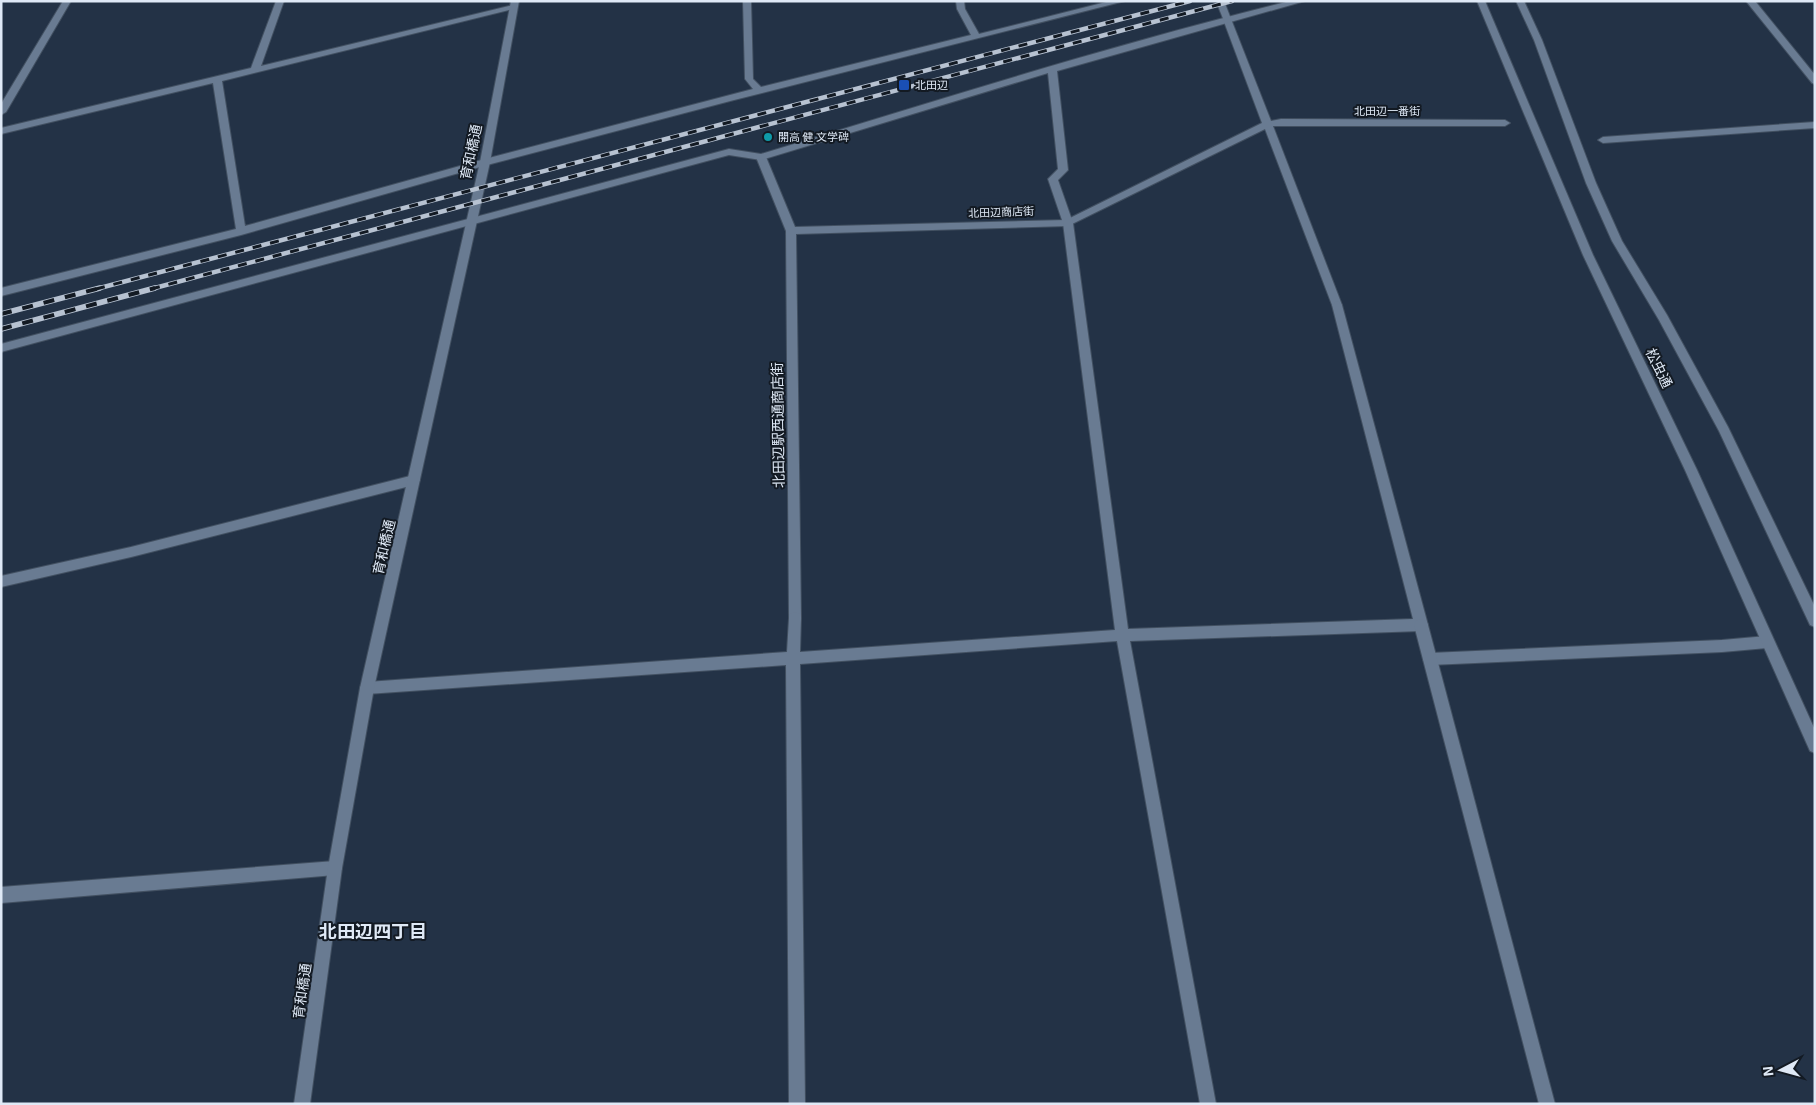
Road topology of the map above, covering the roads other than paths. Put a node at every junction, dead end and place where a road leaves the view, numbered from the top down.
1 (67, 1) edge
2 (280, 1) edge
3 (747, 1) edge
4 (960, 1) edge
5 (1121, 1) edge
6 (1220, 1) edge
7 (1301, 1) edge
8 (1481, 1) edge
9 (1520, 1) edge
10 (1750, 1) edge
11 (514, 5) edge
12 (1227, 19) junction
13 (976, 36) junction
14 (255, 69) junction
15 (1052, 69) junction
16 (217, 79) junction
17 (1815, 80) edge
18 (758, 90) junction
19 (1, 112) edge
20 (1505, 123) dead end
21 (1268, 124) junction
22 (1815, 124) edge
23 (1, 131) edge
24 (1603, 140) dead end
25 (761, 157) junction
26 (485, 162) junction
27 (471, 222) junction
28 (1068, 223) junction
29 (241, 231) junction
30 (791, 231) junction
31 (1, 292) edge
32 (1, 348) edge
33 (414, 480) junction
34 (1, 582) edge
35 (1815, 621) edge
36 (1421, 625) junction
37 (1122, 635) junction
38 (1767, 642) junction
39 (793, 658) junction
40 (1430, 659) junction
41 (367, 688) junction
42 (1815, 746) edge
43 (335, 868) junction
44 (1, 895) edge
45 (302, 1104) edge
46 (797, 1104) edge
47 (1208, 1104) edge
48 (1547, 1104) edge

1 - 19 street
2 - 14 street
3 - 18 street
4 - 13 street
5 - 13 street
6 - 12 street
7 - 12 street
8 - 38 street, 松虫通
9 - 35 street, 松虫通
10 - 17 street
11 - 14 street
11 - 26 street, 育和橋通
12 - 15 street
12 - 21 street
13 - 18 street
14 - 16 street
15 - 25 street
15 - 28 street
16 - 23 street
16 - 29 street
18 - 26 street
20 - 21 street, 北田辺一番街
21 - 28 street, 北田辺商店街
21 - 36 street
22 - 24 street
25 - 27 street
25 - 30 street
26 - 27 street, 育和橋通
26 - 29 street
27 - 32 street
27 - 33 street, 育和橋通
28 - 30 street, 北田辺商店街
28 - 37 street
29 - 31 street
30 - 39 street, 北田辺駅西通商店街
33 - 34 street
33 - 41 street, 育和橋通
36 - 37 street
36 - 40 street
37 - 39 street
37 - 47 street
38 - 40 street
38 - 42 street, 松虫通
39 - 41 street
39 - 46 street, 北田辺駅西通商店街
40 - 48 street
41 - 43 street, 育和橋通
43 - 44 street
43 - 45 street, 育和橋通

